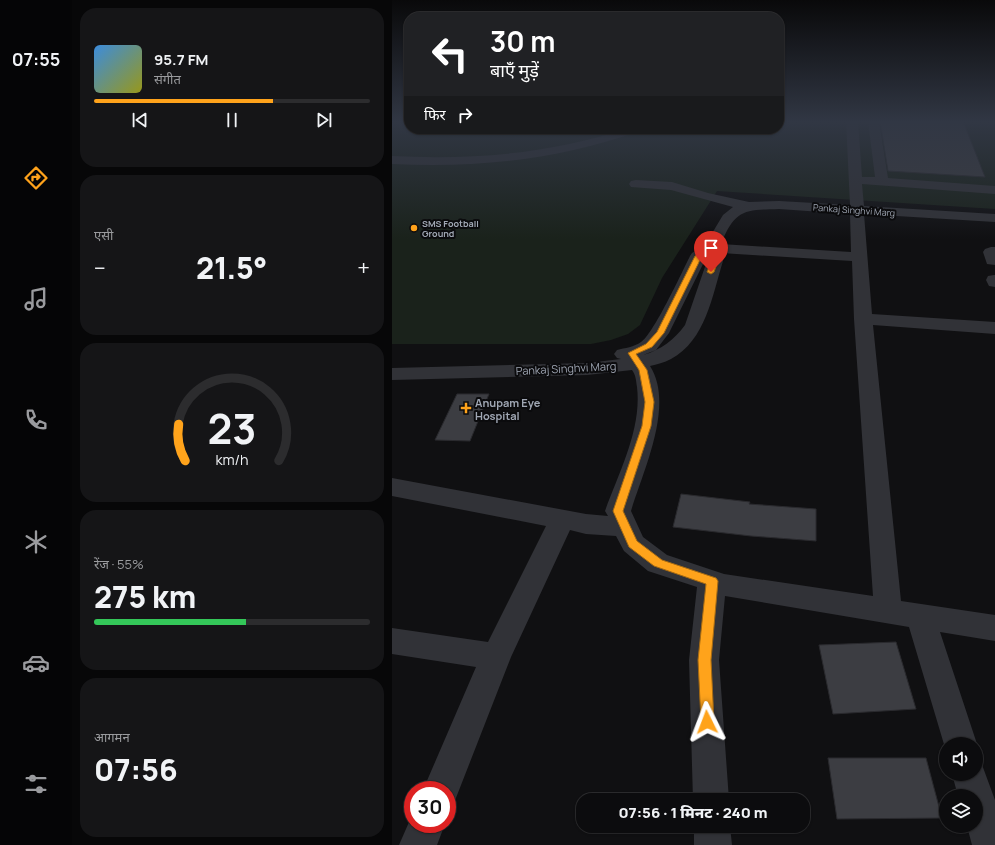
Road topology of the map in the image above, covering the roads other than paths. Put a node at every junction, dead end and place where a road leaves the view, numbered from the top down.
1 (425, 160) edge
2 (474, 160) edge
3 (854, 160) edge
4 (879, 160) edge
5 (855, 180) junction
6 (882, 182) junction
7 (636, 184) dead end
8 (995, 190) edge
9 (749, 206) junction
10 (857, 211) junction
11 (995, 218) edge
12 (712, 248) junction
13 (858, 257) junction
14 (863, 319) junction
15 (995, 328) edge
16 (635, 358) junction
17 (392, 360) edge
18 (392, 374) edge
19 (392, 487) edge
20 (562, 519) junction
21 (624, 527) junction
22 (712, 581) junction
23 (888, 611) junction
24 (921, 617) junction
25 (995, 628) edge
26 (392, 641) edge
27 (496, 657) junction
28 (958, 737) edge
29 (445, 781) edge
30 (971, 781) edge
31 (711, 793) edge
32 (423, 833) edge
33 (712, 833) edge
34 (418, 845) edge
35 (713, 845) edge
36 (991, 845) edge

1 - 2 street
3 - 5 street
4 - 6 street
5 - 6 street
5 - 10 street
6 - 8 street
7 - 9 street
9 - 10 street, Pankaj Singhvi Marg
9 - 12 street, Pankaj Singhvi Marg
10 - 11 street, Pankaj Singhvi Marg
10 - 13 street
12 - 13 street
12 - 16 street, Pankaj Singhvi Marg
12 - 16 street, Pankaj Singhvi Marg
13 - 14 street
14 - 15 street
14 - 23 street
16 - 17 street, Pankaj Singhvi Marg
16 - 18 street, Pankaj Singhvi Marg
16 - 21 street
19 - 20 street
20 - 21 street
20 - 27 street
21 - 22 street
22 - 23 street
22 - 31 street
23 - 24 street
24 - 25 street
24 - 28 street
26 - 27 street
27 - 29 street
30 - 36 street
32 - 34 street
33 - 35 street

